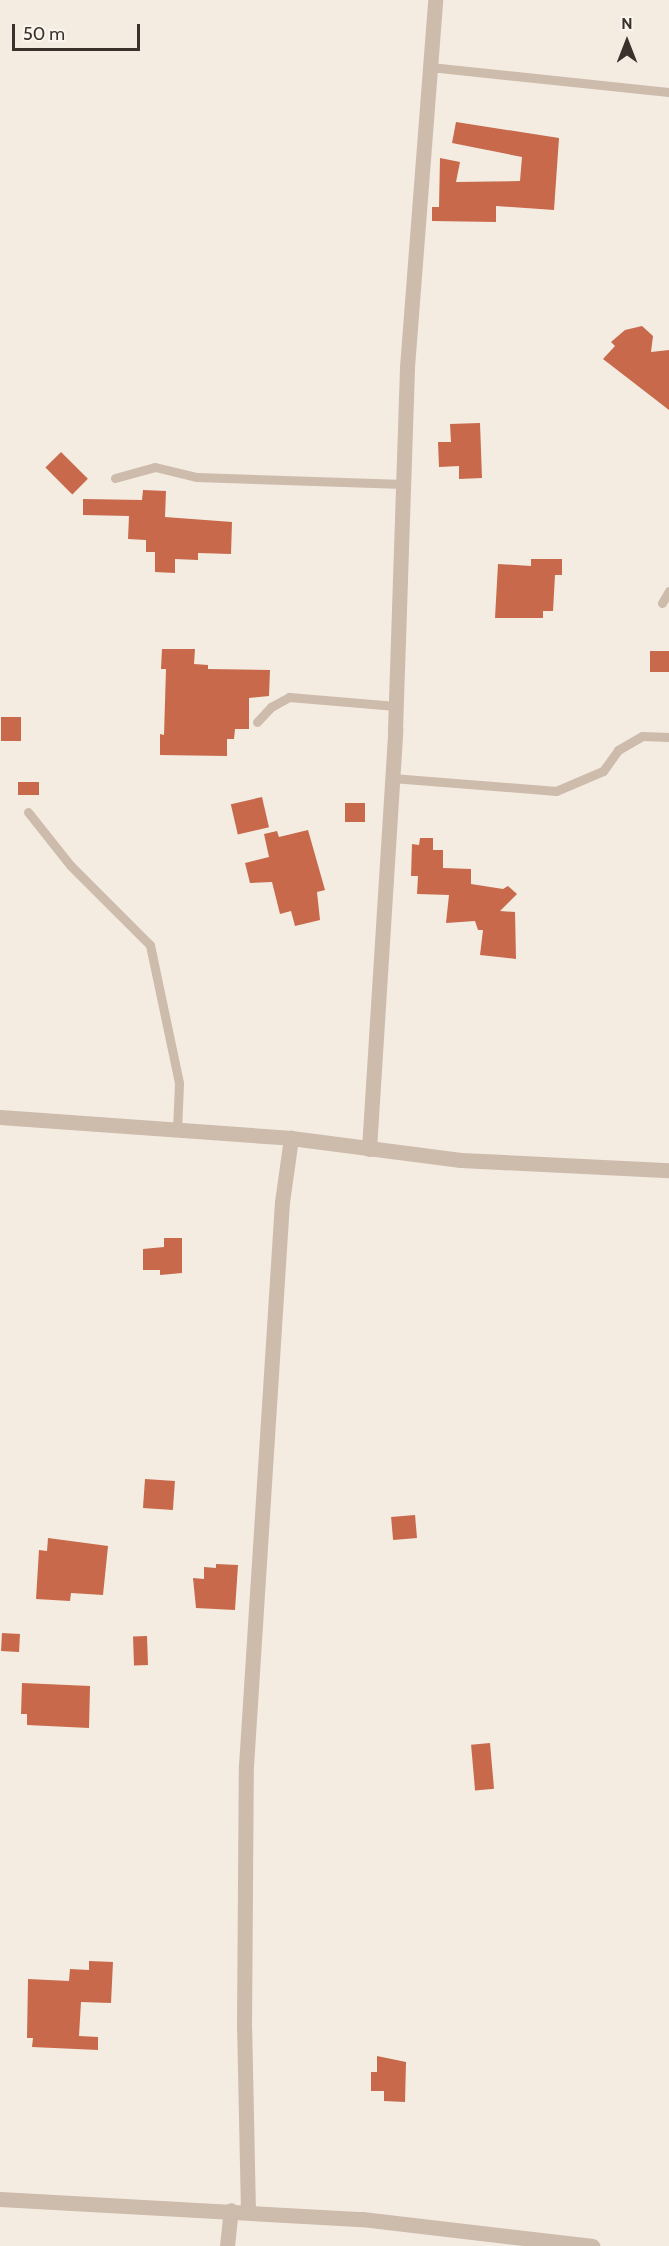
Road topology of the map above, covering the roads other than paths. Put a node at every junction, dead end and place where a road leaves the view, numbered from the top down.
1 (435, 0) edge
2 (430, 67) junction
3 (669, 92) edge
4 (115, 478) dead end
5 (404, 484) junction
6 (669, 591) edge
7 (662, 603) dead end
8 (396, 706) junction
9 (257, 722) dead end
10 (669, 737) edge
11 (392, 778) junction
12 (28, 812) dead end
13 (0, 1117) edge
14 (177, 1131) junction
15 (291, 1138) junction
16 (369, 1149) junction
17 (669, 1170) edge
18 (0, 2199) edge
19 (231, 2210) junction
20 (248, 2212) junction
21 (227, 2246) edge
22 (592, 2246) edge

1 - 2 street
2 - 3 lane
2 - 5 street
4 - 5 lane
5 - 8 street
6 - 7 lane
8 - 9 lane
8 - 11 street
10 - 11 lane
11 - 16 street
12 - 14 lane
13 - 14 street
14 - 15 street
15 - 16 street
15 - 20 street
16 - 17 street
18 - 19 street
19 - 20 street
19 - 21 street
20 - 22 street

